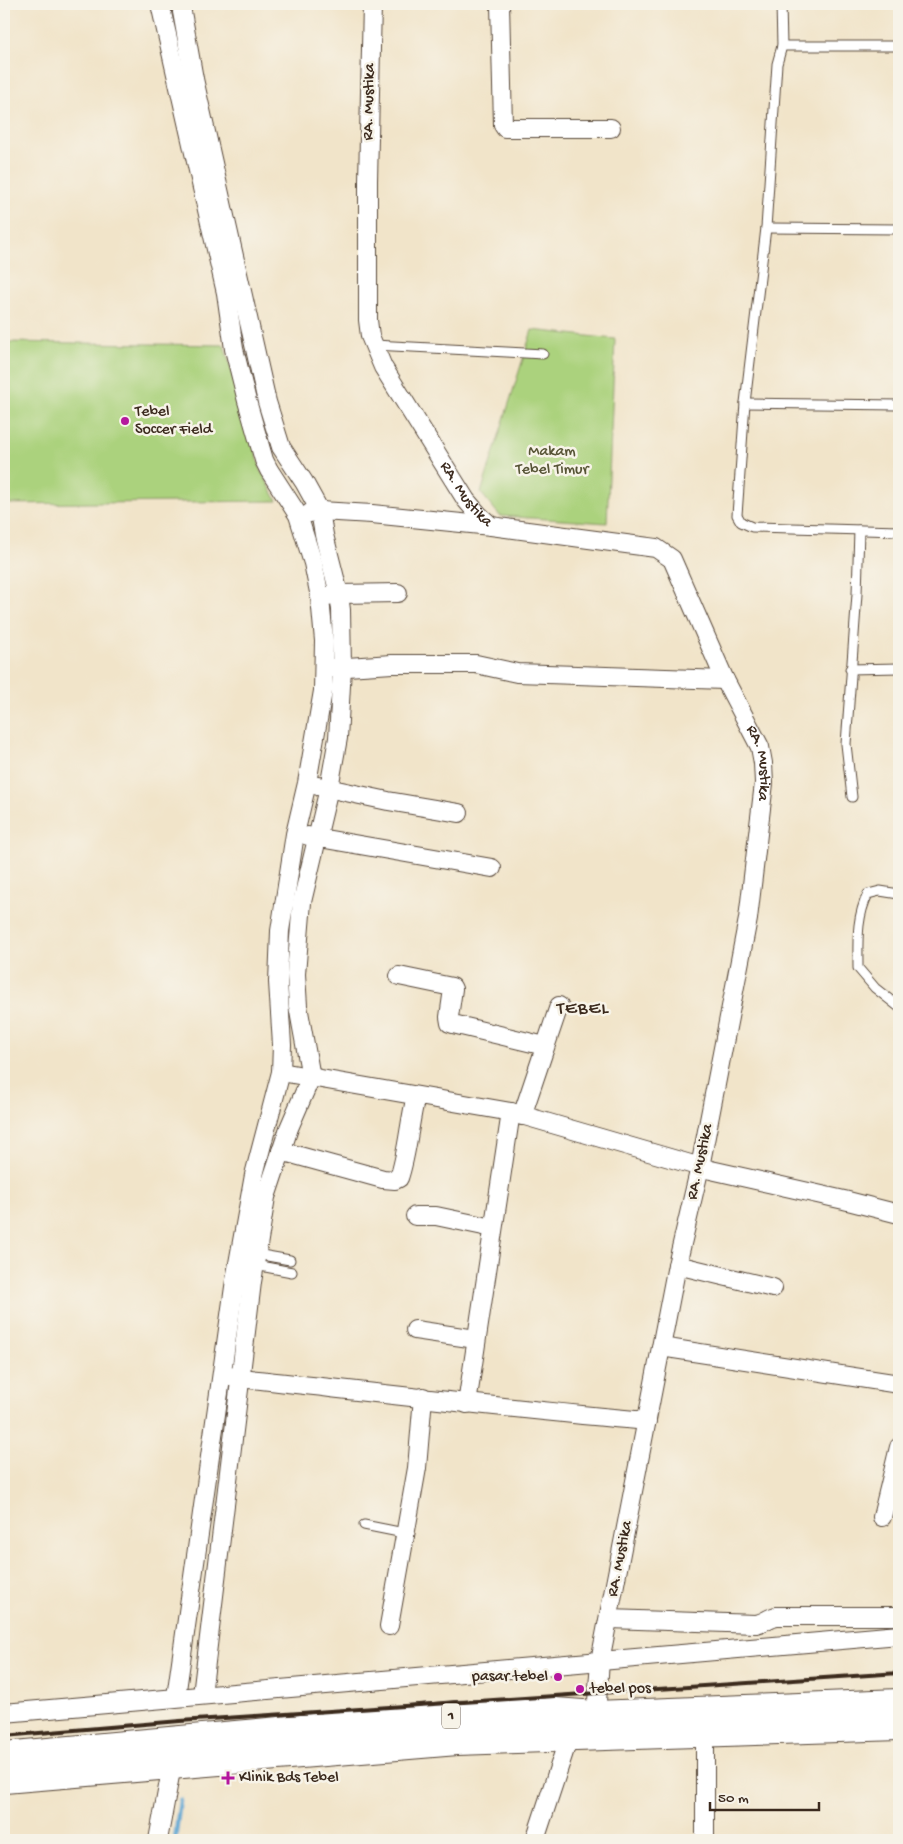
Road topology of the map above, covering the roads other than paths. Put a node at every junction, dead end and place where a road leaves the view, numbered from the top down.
1 (372, 4) edge
2 (500, 4) edge
3 (782, 4) edge
4 (173, 11) edge
5 (782, 46) junction
6 (899, 46) edge
7 (611, 128) dead end
8 (766, 228) junction
9 (899, 228) edge
10 (373, 345) junction
11 (543, 354) dead end
12 (745, 403) junction
13 (899, 405) edge
14 (310, 513) junction
15 (491, 526) junction
16 (859, 530) junction
17 (899, 531) edge
18 (398, 593) dead end
19 (330, 596) junction
20 (332, 668) junction
21 (899, 668) edge
22 (850, 669) junction
23 (725, 680) junction
24 (318, 786) junction
25 (852, 797) dead end
26 (459, 813) dead end
27 (305, 836) junction
28 (492, 868) dead end
29 (899, 894) edge
30 (399, 976) dead end
31 (559, 1006) dead end
32 (899, 1007) edge
33 (545, 1046) junction
34 (296, 1075) junction
35 (416, 1096) junction
36 (517, 1114) junction
37 (281, 1151) junction
38 (700, 1167) junction
39 (899, 1214) edge
40 (415, 1216) dead end
41 (493, 1228) junction
42 (255, 1260) junction
43 (290, 1260) dead end
44 (677, 1265) junction
45 (292, 1272) dead end
46 (773, 1288) dead end
47 (415, 1330) dead end
48 (476, 1339) junction
49 (661, 1347) junction
50 (230, 1376) junction
51 (899, 1384) edge
52 (423, 1397) junction
53 (466, 1404) junction
54 (647, 1421) junction
55 (899, 1447) edge
56 (882, 1517) dead end
57 (364, 1525) dead end
58 (404, 1533) junction
59 (899, 1616) edge
60 (609, 1619) junction
61 (389, 1626) dead end
62 (899, 1635) edge
63 (600, 1661) junction
64 (189, 1696) junction
65 (899, 1703) edge
66 (4, 1713) edge
67 (596, 1714) junction
68 (899, 1726) edge
69 (705, 1732) junction
70 (569, 1737) junction
71 (4, 1756) edge
72 (172, 1765) junction
73 (4, 1779) edge
74 (158, 1840) edge
75 (535, 1840) edge
76 (705, 1840) edge

1 - 10 street, RA. Mustika
2 - 7 street
3 - 5 lane
4 - 14 street
5 - 6 lane
5 - 8 lane
8 - 9 lane
8 - 12 lane
10 - 11 lane
10 - 15 street, RA. Mustika
12 - 13 lane
12 - 16 lane
14 - 15 street
14 - 19 street
15 - 23 street, RA. Mustika
16 - 17 lane
16 - 22 lane
18 - 19 street
19 - 20 street
20 - 23 street
20 - 24 street
21 - 22 lane
22 - 25 lane
23 - 38 street, RA. Mustika
24 - 26 street
24 - 27 street
27 - 28 street
27 - 34 street
27 - 34 street
29 - 32 lane
30 - 33 street
31 - 33 street
33 - 36 street
34 - 35 street
34 - 37 street
34 - 50 street
35 - 36 street
35 - 37 street
36 - 38 street
36 - 41 street
37 - 42 street
38 - 39 street
38 - 44 street, RA. Mustika
40 - 41 street
41 - 48 street
42 - 43 lane
42 - 45 lane
42 - 50 street
44 - 46 street
44 - 49 street, RA. Mustika
47 - 48 street
48 - 53 street
49 - 51 street
49 - 54 street, RA. Mustika
50 - 52 street
50 - 64 street
50 - 64 street
52 - 53 street
52 - 58 street
53 - 54 street
54 - 60 street, RA. Mustika
55 - 56 street
57 - 58 lane
58 - 61 street
59 - 60 street
60 - 63 street, RA. Mustika
62 - 63 street
63 - 64 street
63 - 67 street, RA. Mustika
64 - 66 street
65 - 67 highway, 1
67 - 71 highway, 1
68 - 69 highway, 1
69 - 70 highway, 1
69 - 76 street
70 - 72 highway, 1
70 - 75 street
72 - 73 highway, 1
72 - 74 street

